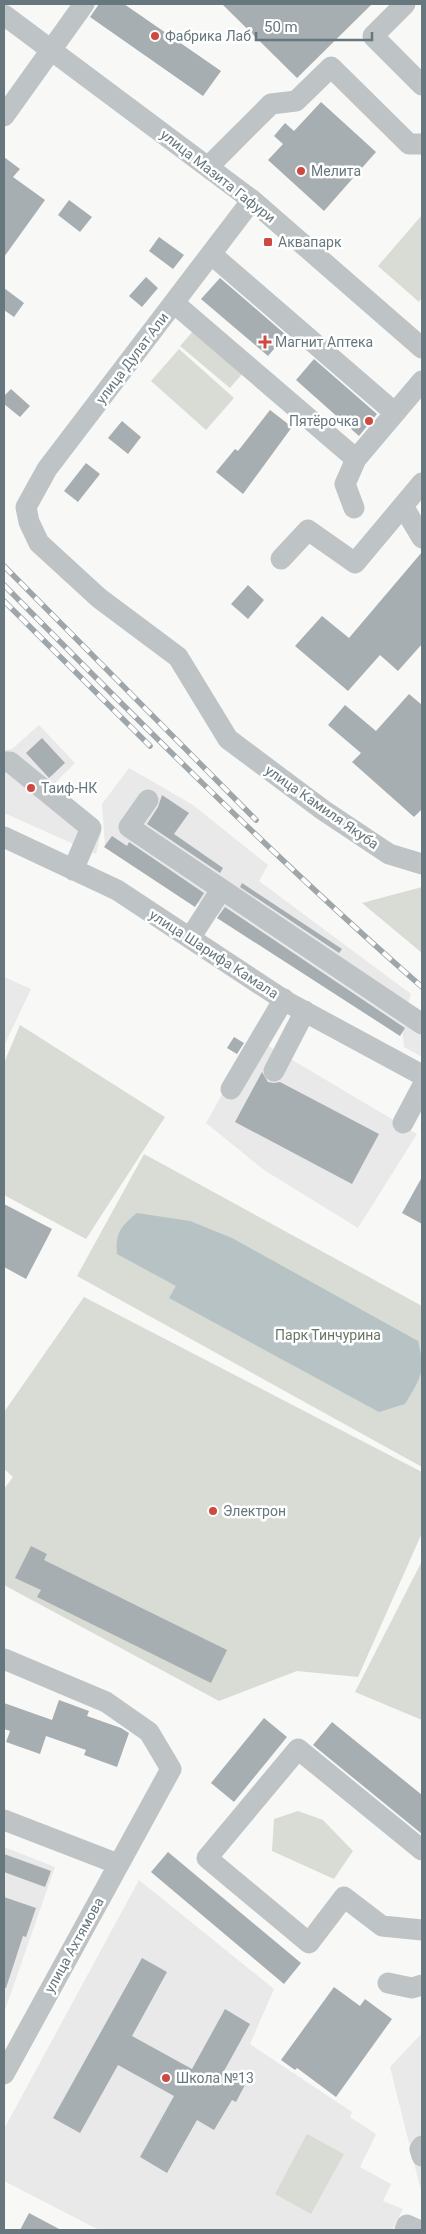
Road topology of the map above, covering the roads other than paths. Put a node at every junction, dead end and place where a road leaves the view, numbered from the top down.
1 (84, 4) edge
2 (405, 4) edge
3 (4, 15) edge
4 (51, 51) junction
5 (422, 84) edge
6 (4, 116) edge
7 (422, 144) edge
8 (208, 167) junction
9 (252, 200) junction
10 (211, 254) junction
11 (174, 303) junction
12 (422, 348) edge
13 (422, 381) edge
14 (395, 413) junction
15 (356, 459) junction
16 (422, 483) edge
17 (403, 506) junction
18 (354, 508) dead end
19 (422, 538) edge
20 (281, 558) dead end
21 (228, 739) joint
22 (4, 762) edge
23 (148, 800) dead end
24 (4, 837) edge
25 (422, 864) edge
26 (73, 870) junction
27 (222, 890) junction
28 (190, 938) junction
29 (284, 999) junction
30 (305, 1011) junction
31 (420, 1029) edge
32 (274, 1071) dead end
33 (422, 1075) edge
34 (422, 1087) edge
35 (231, 1089) dead end
36 (403, 1123) dead end
37 (4, 1659) edge
38 (4, 1820) edge
39 (422, 1850) edge
40 (118, 1864) junction
41 (422, 1930) edge
42 (388, 1983) dead end
43 (422, 1985) edge
44 (4, 2074) edge
45 (422, 2146) edge
46 (422, 2156) edge

1 - 4 street
2 - 5 street
3 - 4 street, улица Мазита Гафури
4 - 6 street
4 - 8 street, улица Мазита Гафури
7 - 8 street
8 - 9 street, улица Мазита Гафури
9 - 10 street, улица Дулат Али
9 - 12 street, улица Мазита Гафури
10 - 11 street, улица Дулат Али
10 - 14 street
11 - 15 street
11 - 21 street, улица Дулат Али
13 - 14 street
14 - 15 street
15 - 18 street
16 - 17 street
17 - 19 street
17 - 20 street
21 - 25 street, улица Камиля Якуба
22 - 26 street
23 - 27 street
24 - 26 street, улица Шарифа Камала
26 - 28 street, улица Шарифа Камала
27 - 28 street
27 - 31 street
28 - 29 street, улица Шарифа Камала
29 - 30 street, улица Шарифа Камала
29 - 35 street
30 - 32 street
30 - 33 street, улица Шарифа Камала
34 - 36 street
37 - 40 street, улица Ахтямова
38 - 40 street
39 - 41 street
40 - 44 street, улица Ахтямова
42 - 43 street
45 - 46 street

